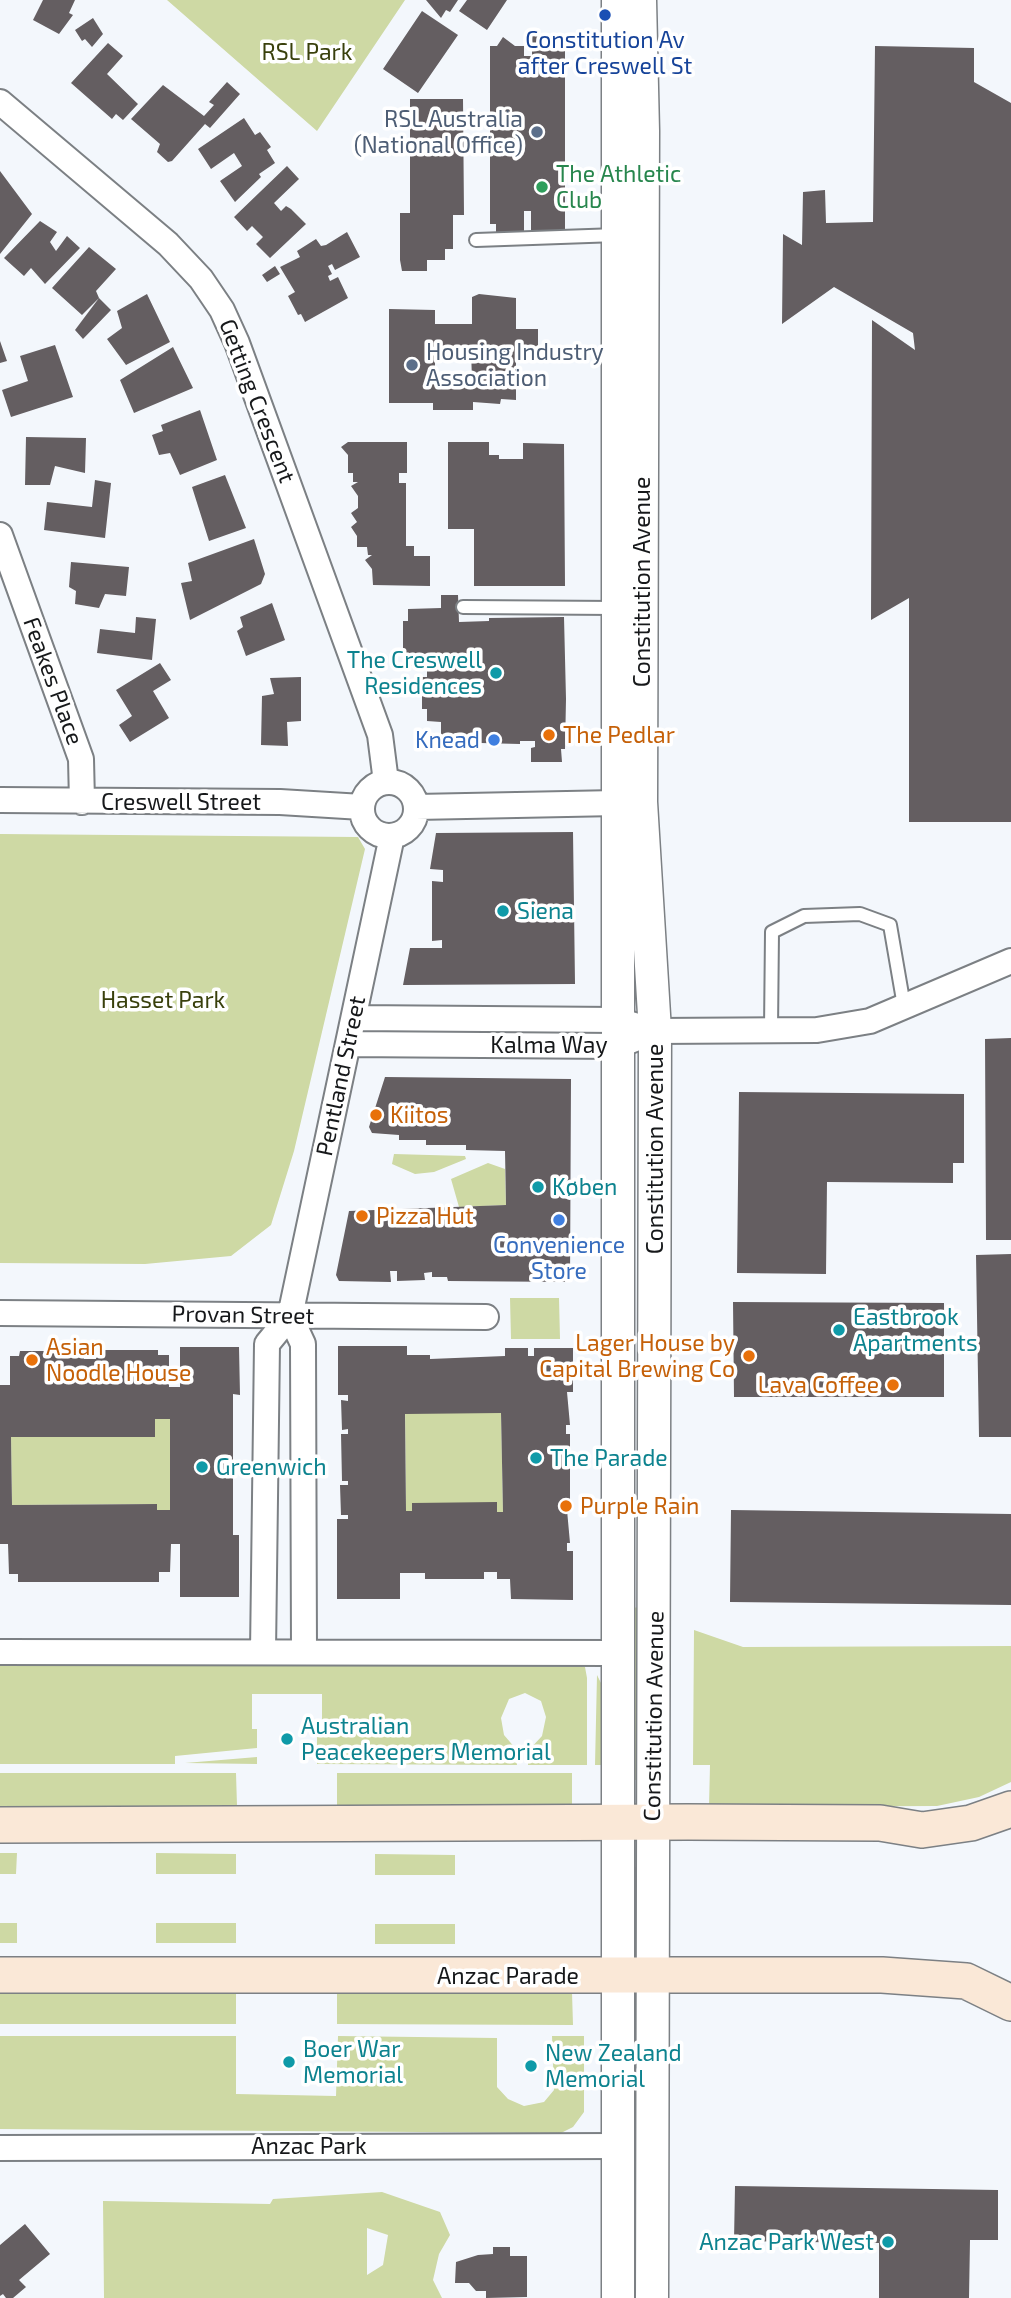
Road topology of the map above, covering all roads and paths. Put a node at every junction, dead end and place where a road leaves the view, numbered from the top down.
1 (618, 0) edge
2 (639, 0) edge
3 (0, 102) edge
4 (626, 231) junction
5 (476, 240) dead end
6 (0, 535) edge
7 (5, 562) edge
8 (463, 607) dead end
9 (629, 608) junction
10 (386, 782) junction
11 (0, 800) edge
12 (82, 802) junction
13 (617, 803) junction
14 (362, 807) junction
15 (416, 807) junction
16 (393, 836) junction
17 (1011, 961) edge
18 (904, 1006) junction
19 (354, 1018) junction
20 (771, 1029) junction
21 (655, 1031) junction
22 (617, 1033) junction
23 (348, 1044) junction
24 (0, 1313) edge
25 (290, 1316) junction
26 (486, 1317) dead end
27 (266, 1404) junction
28 (303, 1405) junction
29 (265, 1498) junction
30 (303, 1499) junction
31 (0, 1652) edge
32 (263, 1652) junction
33 (304, 1652) junction
34 (617, 1653) junction
35 (1011, 1809) edge
36 (651, 1822) junction
37 (617, 1823) junction
38 (0, 1825) edge
39 (0, 1975) edge
40 (618, 1976) junction
41 (653, 1976) junction
42 (1011, 2003) edge
43 (618, 2146) junction
44 (0, 2148) edge
45 (618, 2298) edge
46 (652, 2298) edge

1 - 4 street, Constitution Avenue
2 - 4 street, Constitution Avenue
3 - 10 street, Getting Crescent
4 - 5 lane
4 - 9 street, Constitution Avenue
6 - 7 street, Feakes Place
7 - 12 street, Feakes Place
8 - 9 lane
9 - 13 street, Constitution Avenue
9 - 21 street, Constitution Avenue
10 - 14 street
10 - 15 street
11 - 12 street, Creswell Street
12 - 14 street, Creswell Street
13 - 15 street
13 - 22 street, Constitution Avenue
14 - 16 street
15 - 16 street
16 - 19 street, Pentland Street
17 - 18 street
18 - 20 street
18 - 20 lane
19 - 22 street, Kalma Way
19 - 23 street, Pentland Street
20 - 21 street
21 - 22 street, Kalma Way
21 - 36 street, Constitution Avenue
22 - 23 street, Kalma Way
22 - 34 street, Constitution Avenue
23 - 25 street, Pentland Street
24 - 25 street, Provan Street
25 - 26 street, Provan Street
25 - 27 street, Pentland Street
25 - 28 street
27 - 28 street
27 - 29 street, Pentland Street
28 - 30 street
29 - 30 street
29 - 32 street, Pentland Street
30 - 33 street
31 - 32 street
32 - 33 street
33 - 34 street
34 - 37 street, Constitution Avenue
35 - 36 main road
36 - 37 main road
36 - 41 street, Constitution Avenue
37 - 38 main road
37 - 40 street, Constitution Avenue
39 - 40 main road, Anzac Parade
40 - 41 main road, Anzac Parade
40 - 43 street, Constitution Avenue
41 - 42 main road, Anzac Parade
41 - 46 street, Constitution Avenue
43 - 44 street, Anzac Park
43 - 45 street, Constitution Avenue

